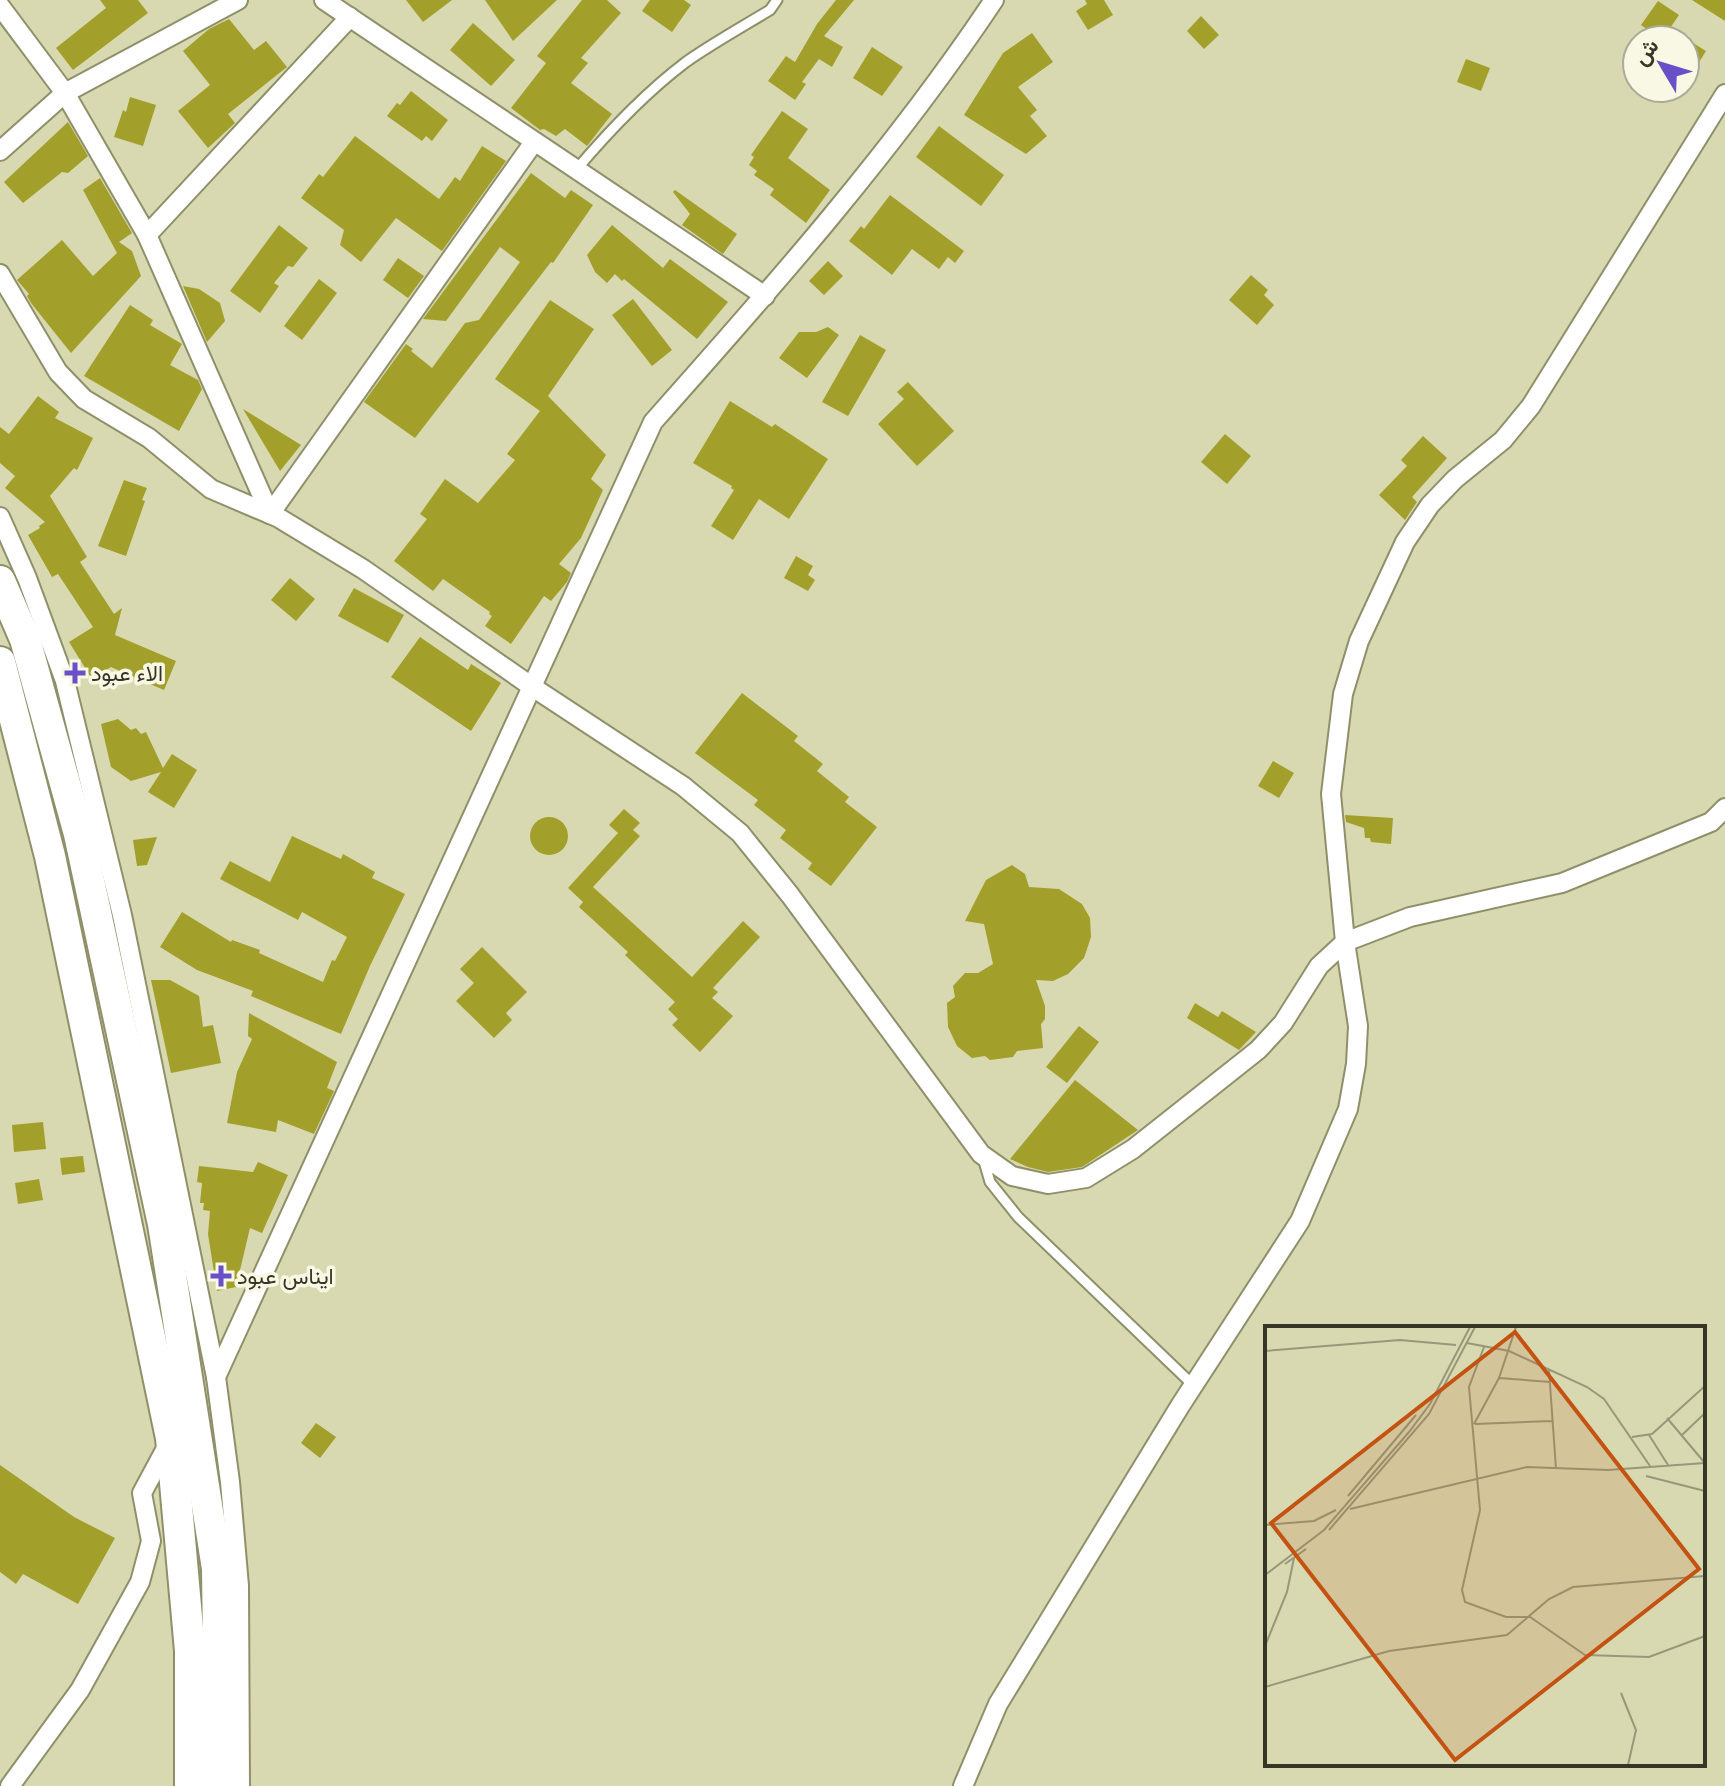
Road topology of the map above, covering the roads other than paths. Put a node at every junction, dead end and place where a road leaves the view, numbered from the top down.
1 (238, 0) edge
2 (324, 0) edge
3 (777, 0) edge
4 (994, 0) edge
5 (0, 6) edge
6 (350, 17) junction
7 (65, 93) junction
8 (1725, 94) edge
9 (534, 142) junction
10 (0, 151) edge
11 (576, 170) junction
12 (147, 235) junction
13 (0, 274) edge
14 (765, 296) junction
15 (270, 514) junction
16 (0, 517) edge
17 (0, 581) edge
18 (0, 662) edge
19 (531, 686) junction
20 (1725, 808) edge
21 (1345, 942) junction
22 (981, 1154) junction
23 (216, 1377) junction
24 (1193, 1385) junction
25 (171, 1438) junction
26 (10, 1786) edge
27 (190, 1786) edge
28 (225, 1786) edge
29 (963, 1786) edge

1 - 7 street
2 - 6 street
3 - 11 lane
4 - 14 street
5 - 7 street
6 - 9 street
6 - 12 street
7 - 10 street
7 - 12 street
8 - 21 street
9 - 11 street
9 - 15 street
11 - 14 street
12 - 15 street
13 - 15 street
14 - 19 street
15 - 19 street
16 - 23 street
17 - 28 main road
18 - 25 main road
19 - 22 street
19 - 23 street
20 - 21 street
21 - 22 street
21 - 24 street
22 - 24 lane
23 - 28 street
24 - 29 street
25 - 26 street
25 - 27 main road

